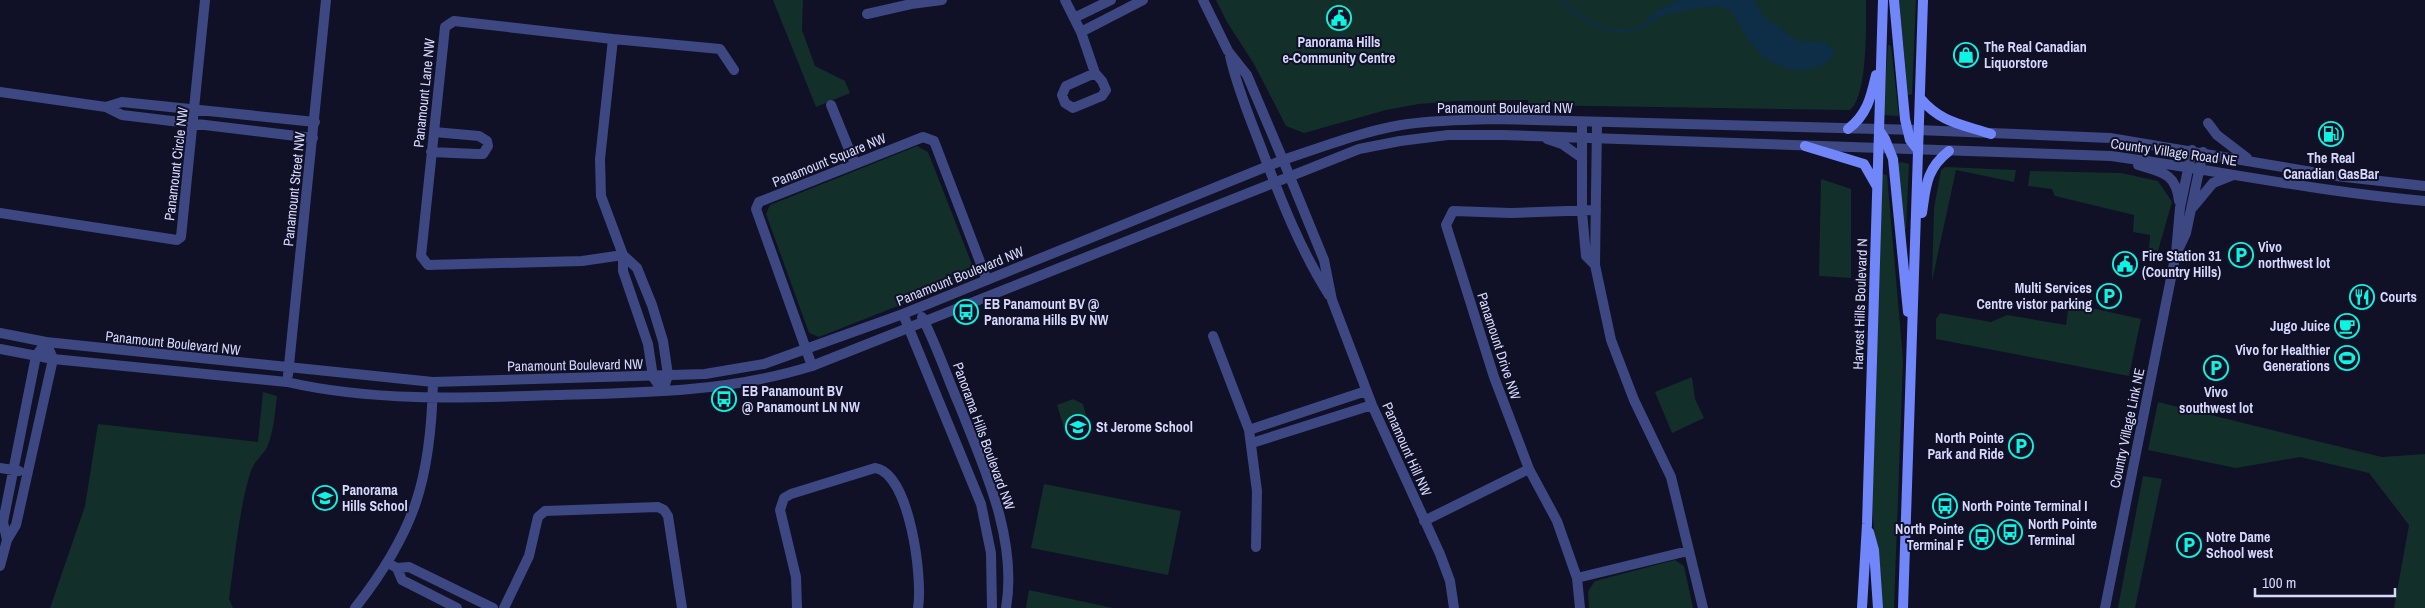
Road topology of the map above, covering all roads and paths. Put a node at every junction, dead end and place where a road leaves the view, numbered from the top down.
1 (206, 0) edge
2 (326, 0) edge
3 (942, 0) edge
4 (1065, 0) edge
5 (1111, 0) edge
6 (1144, 0) edge
7 (1203, 0) edge
8 (1883, 0) edge
9 (1894, 0) edge
10 (1923, 0) edge
11 (868, 14) dead end
12 (1078, 25) junction
13 (613, 39) junction
14 (1228, 51) junction
15 (1881, 55) junction
16 (734, 70) dead end
17 (1095, 74) dead end
18 (0, 92) edge
19 (1920, 98) junction
20 (832, 105) dead end
21 (106, 107) junction
22 (196, 109) junction
23 (315, 122) junction
24 (1582, 122) junction
25 (1597, 123) junction
26 (2208, 123) dead end
27 (194, 124) junction
28 (1848, 129) junction
29 (1879, 130) junction
30 (1913, 130) junction
31 (434, 132) junction
32 (1991, 134) junction
33 (1542, 136) junction
34 (1582, 137) junction
35 (313, 138) junction
36 (1597, 138) junction
37 (1805, 146) junction
38 (1884, 148) junction
39 (1917, 149) junction
40 (2192, 150) junction
41 (1949, 151) junction
42 (432, 152) junction
43 (2203, 152) junction
44 (2111, 156) junction
45 (1582, 158) junction
46 (1283, 160) junction
47 (2250, 160) junction
48 (855, 164) junction
49 (1268, 166) junction
50 (2188, 166) junction
51 (2200, 168) junction
52 (2234, 174) junction
53 (1289, 175) junction
54 (1274, 182) junction
55 (2425, 186) edge
56 (1878, 187) junction
57 (2425, 201) edge
58 (2180, 208) junction
59 (1596, 210) junction
60 (2191, 210) junction
61 (1582, 212) junction
62 (0, 213) edge
63 (1085, 240) junction
64 (2176, 253) junction
65 (622, 255) junction
66 (1092, 256) junction
67 (1915, 256) junction
68 (1595, 265) junction
69 (987, 280) junction
70 (993, 294) junction
71 (1332, 300) junction
72 (918, 308) junction
73 (903, 314) junction
74 (925, 322) junction
75 (908, 328) junction
76 (0, 333) edge
77 (1213, 336) dead end
78 (46, 342) junction
79 (0, 349) edge
80 (806, 350) junction
81 (1912, 350) junction
82 (36, 356) junction
83 (53, 359) junction
84 (812, 366) junction
85 (288, 369) junction
86 (668, 376) junction
87 (654, 377) junction
88 (287, 382) junction
89 (433, 382) junction
90 (663, 391) junction
91 (1366, 391) junction
92 (432, 397) junction
93 (1372, 405) junction
94 (1249, 430) junction
95 (1252, 443) junction
96 (0, 468) edge
97 (1529, 469) junction
98 (14, 470) junction
99 (28, 472) junction
100 (1424, 521) junction
101 (1867, 524) junction
102 (7, 540) junction
103 (1256, 547) dead end
104 (1688, 551) junction
105 (392, 565) junction
106 (0, 566) edge
107 (1577, 578) junction
108 (355, 608) edge
109 (457, 608) edge
110 (493, 608) edge
111 (504, 608) edge
112 (682, 608) edge
113 (797, 608) edge
114 (918, 608) edge
115 (992, 608) edge
116 (1006, 608) edge
117 (1454, 608) edge
118 (1580, 608) edge
119 (1703, 608) edge
120 (1862, 608) edge
121 (1878, 608) edge
122 (1903, 608) edge
123 (2105, 608) edge

1 - 22 street, Panamount Circle NW
2 - 23 street, Panamount Street NW
3 - 11 street
4 - 12 street
5 - 12 street
6 - 12 street
7 - 14 street, Panamount Hill NW
8 - 15 main road, Harvest Hills Boulevard N
9 - 30 main road
10 - 19 main road
12 - 17 street
13 - 16 street, Panamount Lane NW
13 - 31 street, Panamount Lane NW
13 - 65 street
14 - 46 street, Panamount Hill NW
14 - 49 street, Panamount Hill NW
15 - 28 main road
15 - 29 main road, Harvest Hills Boulevard N
18 - 21 street
19 - 30 main road
19 - 32 main road
20 - 48 street
21 - 22 street
21 - 27 street
22 - 23 street
22 - 27 street, Panamount Circle NW
23 - 35 street, Panamount Street NW
24 - 25 street, Panamount Boulevard NW
24 - 34 street
24 - 46 street, Panamount Boulevard NW
25 - 28 street, Panamount Boulevard NW
25 - 36 street
26 - 47 street
27 - 35 street
27 - 62 street, Panamount Circle NW
28 - 29 street, Panamount Boulevard NW
29 - 30 street, Panamount Boulevard NW
29 - 38 main road, Harvest Hills Boulevard N
30 - 32 street, Country Village Road NE
30 - 39 main road
31 - 42 street, Panamount Lane NW
31 - 42 street
32 - 40 street, Country Village Road NE
33 - 34 street, Panamount Boulevard NW
33 - 45 street
33 - 53 street, Panamount Boulevard NW
34 - 36 street, Panamount Boulevard NW
34 - 45 street
35 - 85 street, Panamount Street NW
36 - 37 street, Panamount Boulevard NW
36 - 59 street
37 - 38 street, Panamount Boulevard NW
37 - 56 main road
38 - 39 street, Panamount Boulevard NW
38 - 56 main road, Harvest Hills Boulevard N
38 - 81 main road
39 - 41 street, Country Village Road NE
39 - 67 main road
40 - 43 street, Country Village Road NE
40 - 50 street, Country Village Link NE
41 - 44 street, Country Village Road NE
41 - 67 main road
42 - 65 street, Panamount Lane NW
43 - 47 street, Country Village Road NE
43 - 51 street, Country Village Link NE
44 - 50 street, Country Village Road NE
44 - 58 street
45 - 61 street
46 - 49 street, Panamount Boulevard NW
46 - 53 street, Panamount Hill NW
47 - 55 street, Country Village Road NE
48 - 69 street, Panamount Square NW
48 - 80 street, Panamount Square NW
49 - 54 street, Panamount Hill NW
49 - 63 street, Panamount Boulevard NW
50 - 51 street, Country Village Road NE
50 - 58 street, Country Village Link NE
51 - 52 street, Country Village Road NE
51 - 60 street, Country Village Link NE
52 - 57 street, Country Village Road NE
52 - 60 street
53 - 54 street, Panamount Boulevard NW
53 - 71 street, Panamount Hill NW
54 - 66 street, Panamount Boulevard NW
54 - 71 street, Panamount Hill NW
56 - 101 main road, Harvest Hills Boulevard N
58 - 64 street, Country Village Link NE
59 - 61 street, Panamount Drive NW
59 - 68 street
60 - 64 street, Country Village Link NE
61 - 68 street
61 - 97 street, Panamount Drive NW
63 - 66 street
63 - 69 street, Panamount Boulevard NW
64 - 123 street, Country Village Link NE
65 - 86 street
65 - 87 street
66 - 70 street, Panamount Boulevard NW
67 - 81 main road
68 - 104 street
69 - 70 street
69 - 72 street, Panamount Boulevard NW
70 - 74 street, Panamount Boulevard NW
71 - 91 street, Panamount Hill NW
72 - 73 street, Panamount Boulevard NW
72 - 74 street, Panorama Hills Boulevard NW
73 - 75 street, Panorama Hills Boulevard NW
73 - 80 street, Panamount Boulevard NW
74 - 75 street, Panamount Boulevard NW
74 - 116 street, Panorama Hills Boulevard NW
75 - 84 street, Panamount Boulevard NW
75 - 115 street, Panorama Hills Boulevard NW
76 - 78 street, Panamount Boulevard NW
77 - 94 street
78 - 82 street
78 - 83 street
78 - 85 street, Panamount Boulevard NW
79 - 82 street, Panamount Boulevard NW
80 - 84 street, Panamount Square NW
80 - 86 street, Panamount Boulevard NW
81 - 122 main road
82 - 83 street, Panamount Boulevard NW
82 - 98 street
83 - 88 street, Panamount Boulevard NW
83 - 99 street
84 - 90 street, Panamount Boulevard NW
85 - 88 street, Panamount Street NW
85 - 89 street, Panamount Boulevard NW
86 - 87 street, Panamount Boulevard NW
86 - 90 street
87 - 89 street, Panamount Boulevard NW
87 - 90 street
88 - 92 street, Panamount Boulevard NW
89 - 92 street
90 - 92 street, Panamount Boulevard NW
91 - 93 street, Panamount Hill NW
91 - 94 street
92 - 105 street
93 - 95 street
93 - 100 street, Panamount Hill NW
94 - 95 street
95 - 103 street
96 - 98 street
97 - 100 street
97 - 107 street, Panamount Drive NW
98 - 99 street
98 - 102 street
99 - 102 street
100 - 117 street, Panamount Hill NW
101 - 120 main road, Harvest Hills Boulevard N
101 - 121 main road
102 - 106 street
104 - 107 street
104 - 119 street
105 - 108 street
105 - 109 street
105 - 110 street
107 - 118 street, Panamount Drive NW
111 - 112 street
113 - 114 street

